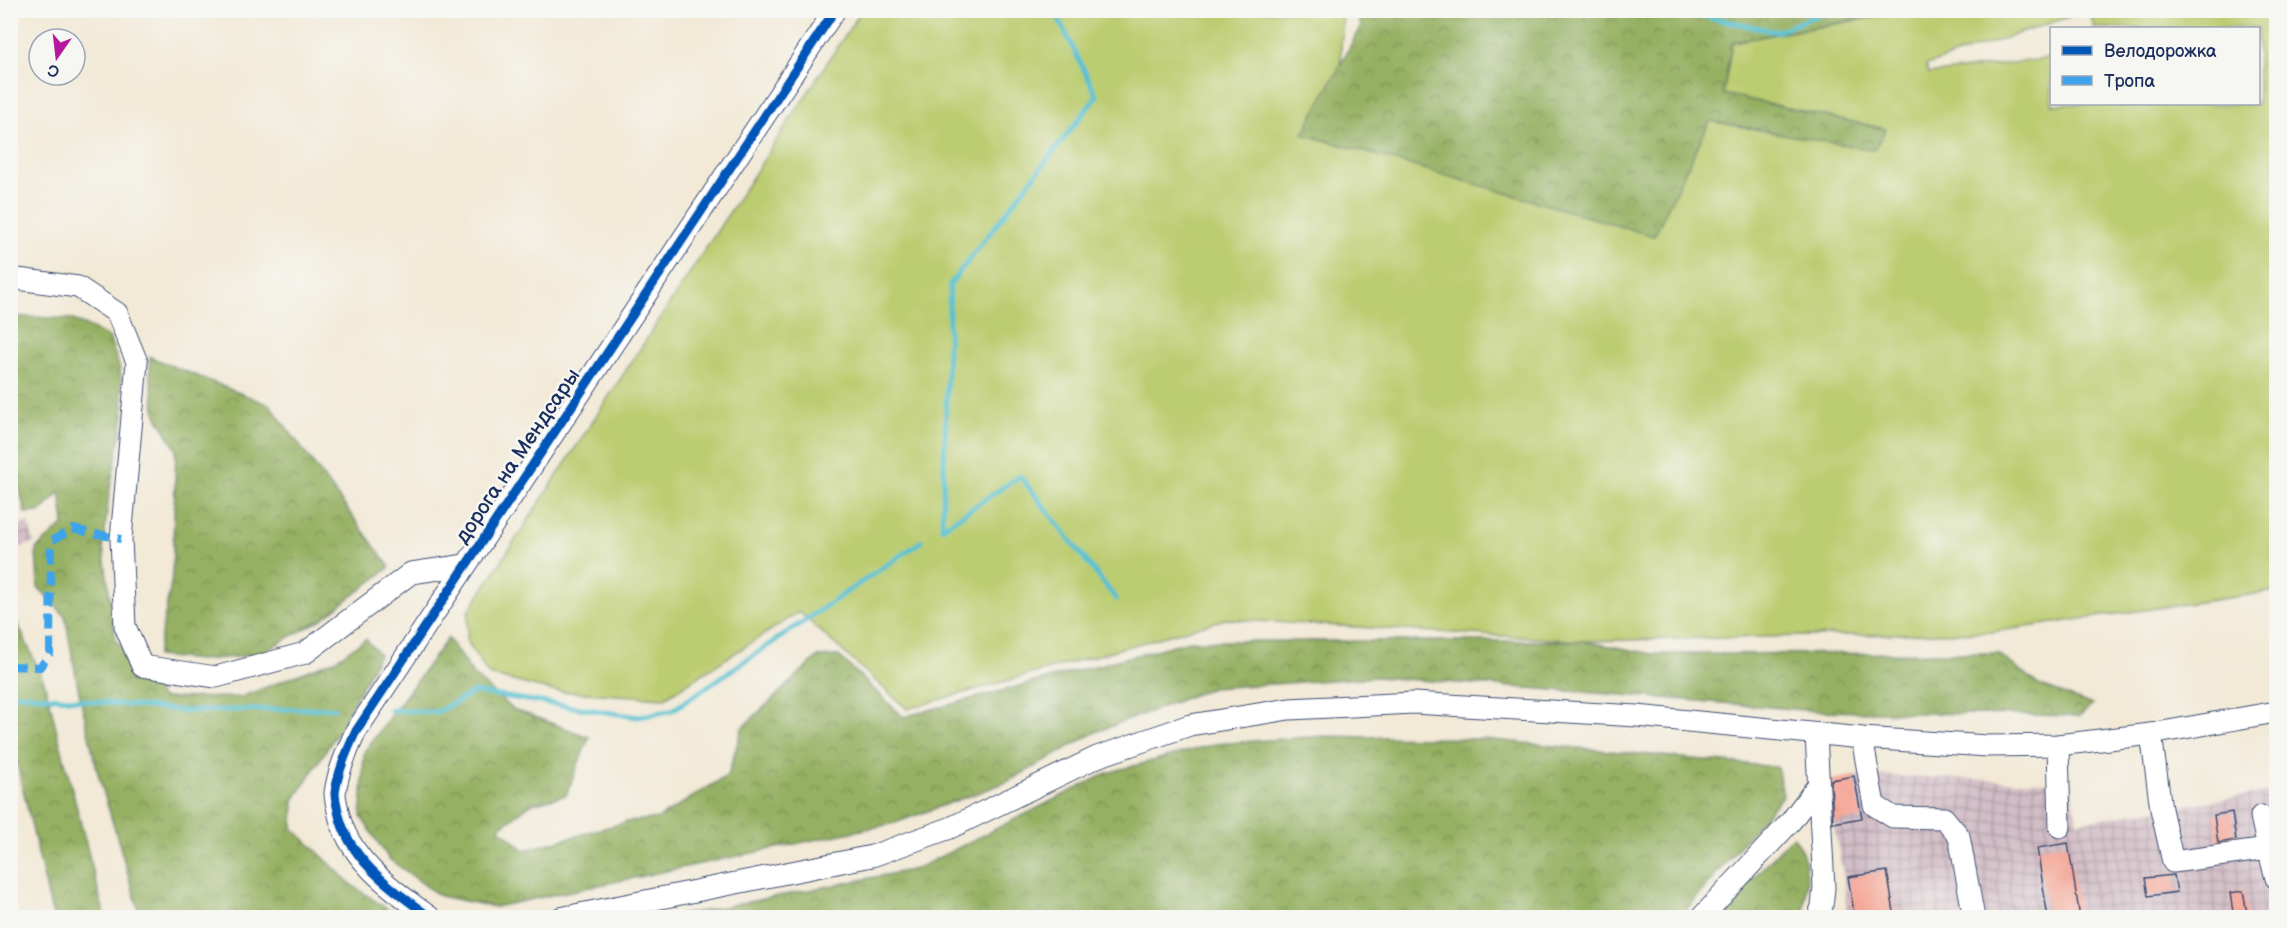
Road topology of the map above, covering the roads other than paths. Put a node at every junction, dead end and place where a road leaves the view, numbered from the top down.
1 (835, 10) edge
2 (10, 278) edge
3 (466, 565) junction
4 (2277, 712) edge
5 (1816, 734) junction
6 (2151, 734) junction
7 (1862, 738) junction
8 (2058, 745) junction
9 (1818, 784) junction
10 (2261, 816) dead end
11 (2060, 827) dead end
12 (2268, 849) junction
13 (2277, 878) edge
14 (430, 918) edge
15 (560, 918) edge
16 (1701, 918) edge
17 (1818, 918) edge
18 (1974, 918) edge

1 - 3 street, дорога на Мендсары
2 - 3 street
3 - 14 street, дорога на Мендсары
4 - 6 street
5 - 7 street
5 - 9 street
5 - 15 street
6 - 8 street
6 - 12 street
7 - 8 street
7 - 18 street
8 - 11 street
9 - 16 street
9 - 17 street
10 - 12 street
12 - 13 street

